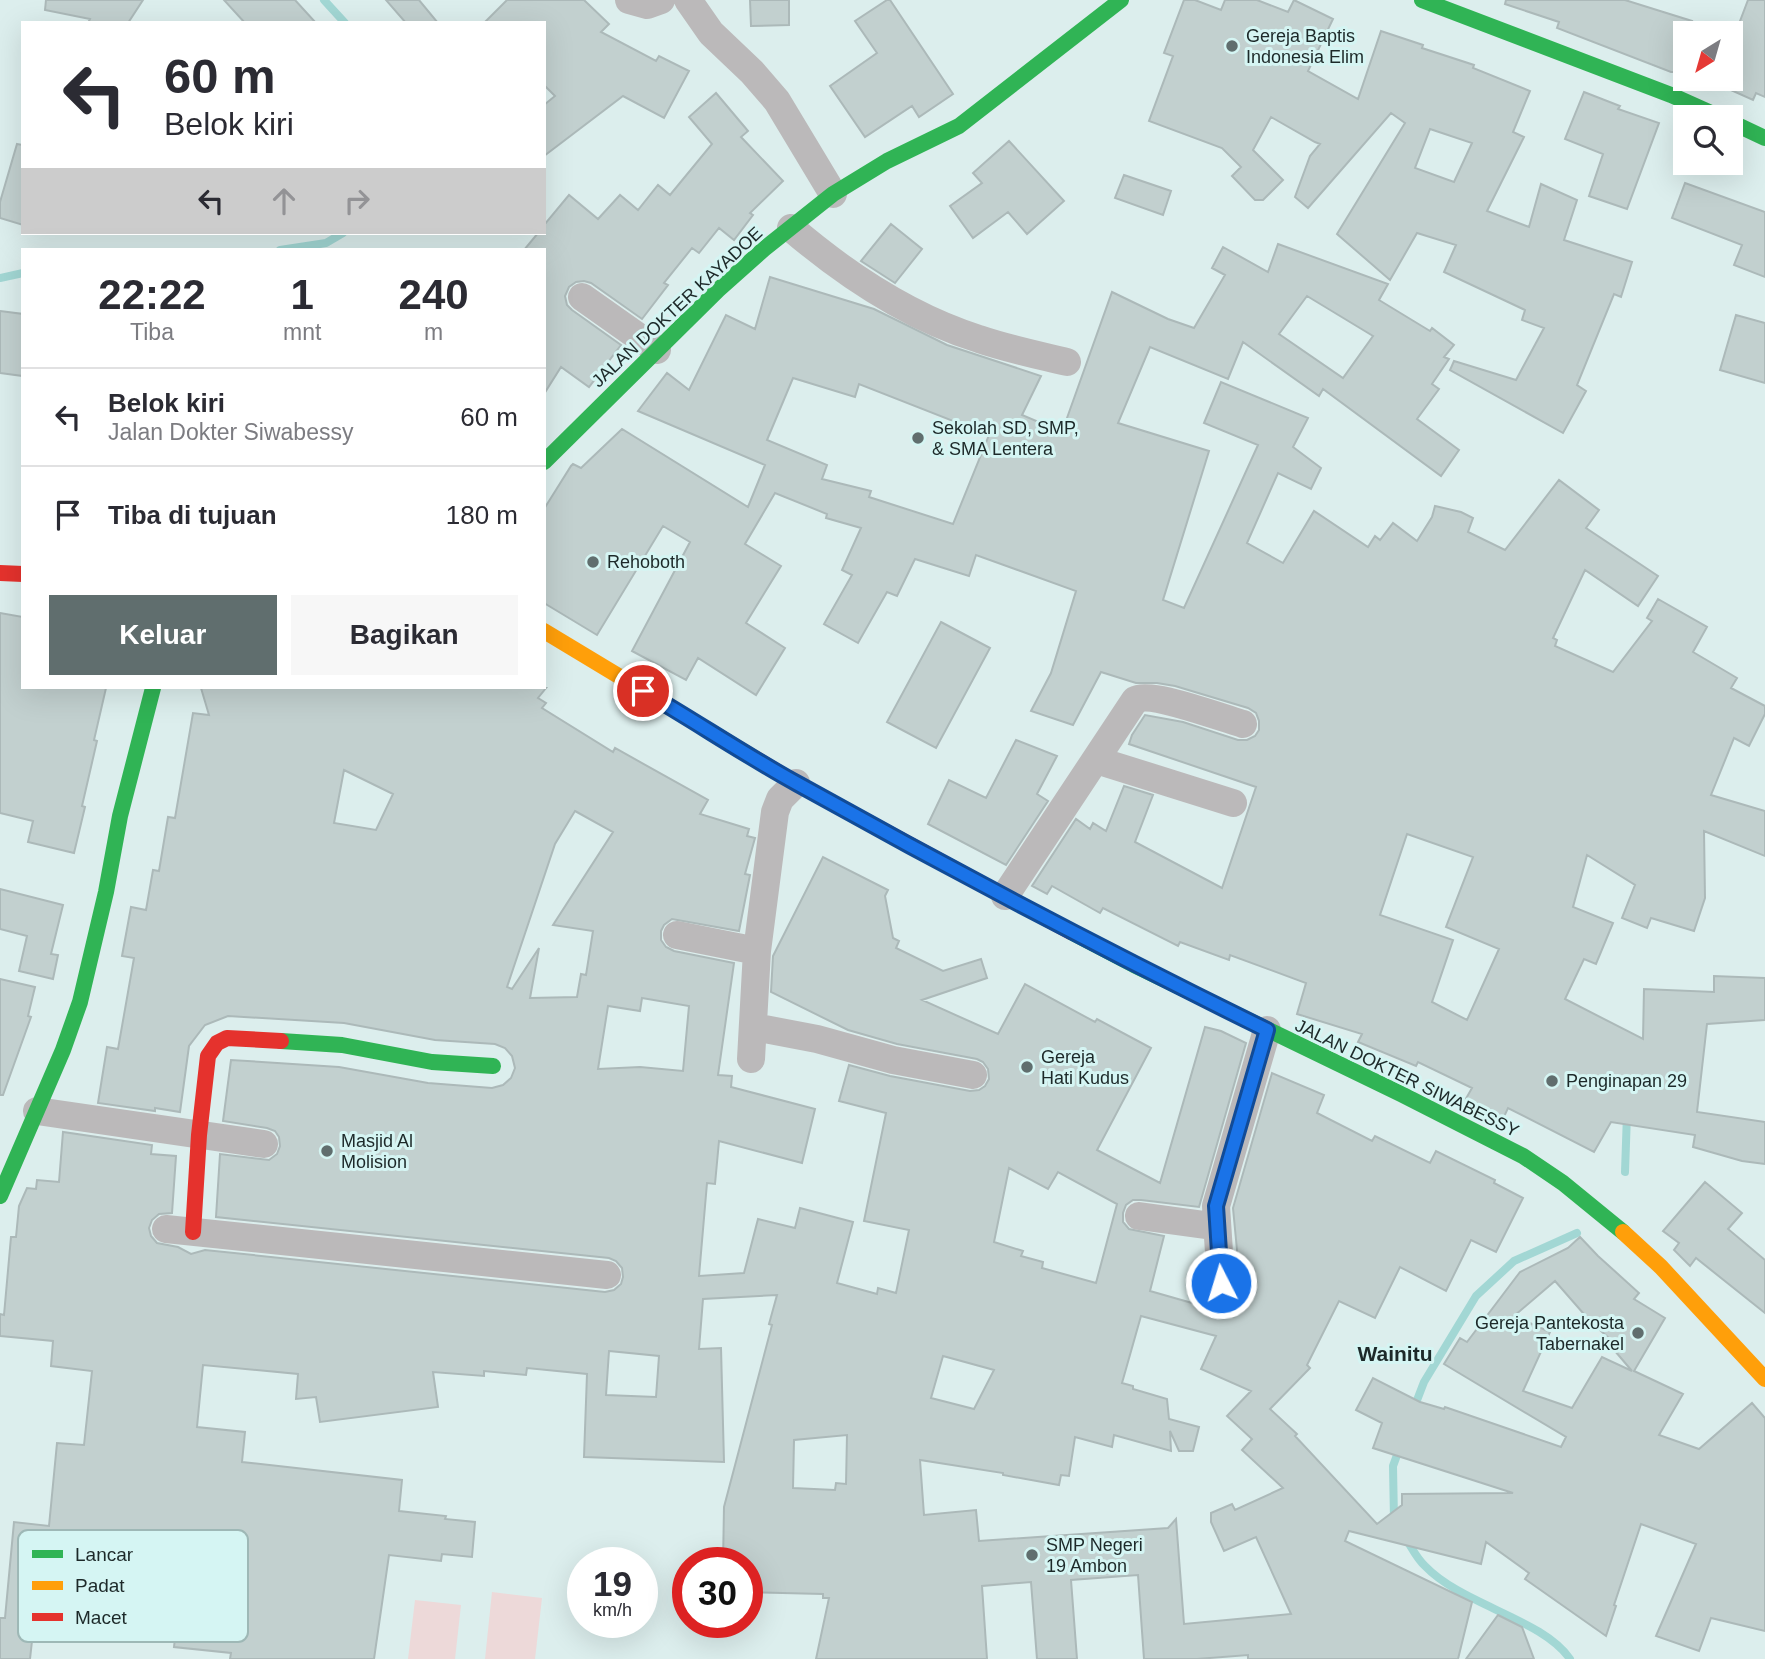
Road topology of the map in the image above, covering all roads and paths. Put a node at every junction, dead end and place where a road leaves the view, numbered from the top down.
1 (629, 0) edge
2 (661, 0) edge
3 (688, 0) edge
4 (1121, 0) edge
5 (1422, 0) edge
6 (1693, 105) edge
7 (1743, 128) edge
8 (1765, 138) edge
9 (833, 194) junction
10 (791, 228) junction
11 (582, 297) dead end
12 (657, 350) junction
13 (1067, 362) dead end
14 (546, 460) edge
15 (0, 573) edge
16 (21, 574) edge
17 (546, 632) edge
18 (153, 689) edge
19 (1243, 724) dead end
20 (1096, 760) junction
21 (796, 783) junction
22 (1233, 803) dead end
23 (1005, 896) junction
24 (677, 935) dead end
25 (757, 951) junction
26 (754, 1027) junction
27 (1267, 1030) junction
28 (751, 1059) dead end
29 (493, 1066) dead end
30 (973, 1076) dead end
31 (37, 1111) junction
32 (199, 1135) junction
33 (264, 1144) dead end
34 (0, 1196) edge
35 (1139, 1216) dead end
36 (1216, 1224) junction
37 (179, 1231) joint
38 (607, 1275) dead end
39 (1221, 1283) dead end
40 (1765, 1379) edge

1 - 2 street
3 - 9 street
4 - 9 main road, JALAN DOKTER KAYADOE
5 - 6 main road
7 - 8 main road
9 - 10 main road, JALAN DOKTER KAYADOE
10 - 12 main road, JALAN DOKTER KAYADOE
10 - 13 street
11 - 12 street
12 - 14 main road, JALAN DOKTER KAYADOE
15 - 16 main road
17 - 21 main road, JALAN DOKTER SIWABESSY
18 - 31 main road
19 - 20 street
20 - 22 street
20 - 23 street
21 - 23 main road, JALAN DOKTER SIWABESSY
21 - 25 street
23 - 27 main road, JALAN DOKTER SIWABESSY
24 - 25 street
25 - 26 street
26 - 28 street
26 - 30 street
27 - 36 street
27 - 40 main road, JALAN DOKTER SIWABESSY
29 - 32 main road
31 - 32 street
31 - 34 main road
32 - 33 street
32 - 37 main road
35 - 36 street
36 - 39 street
37 - 38 street

